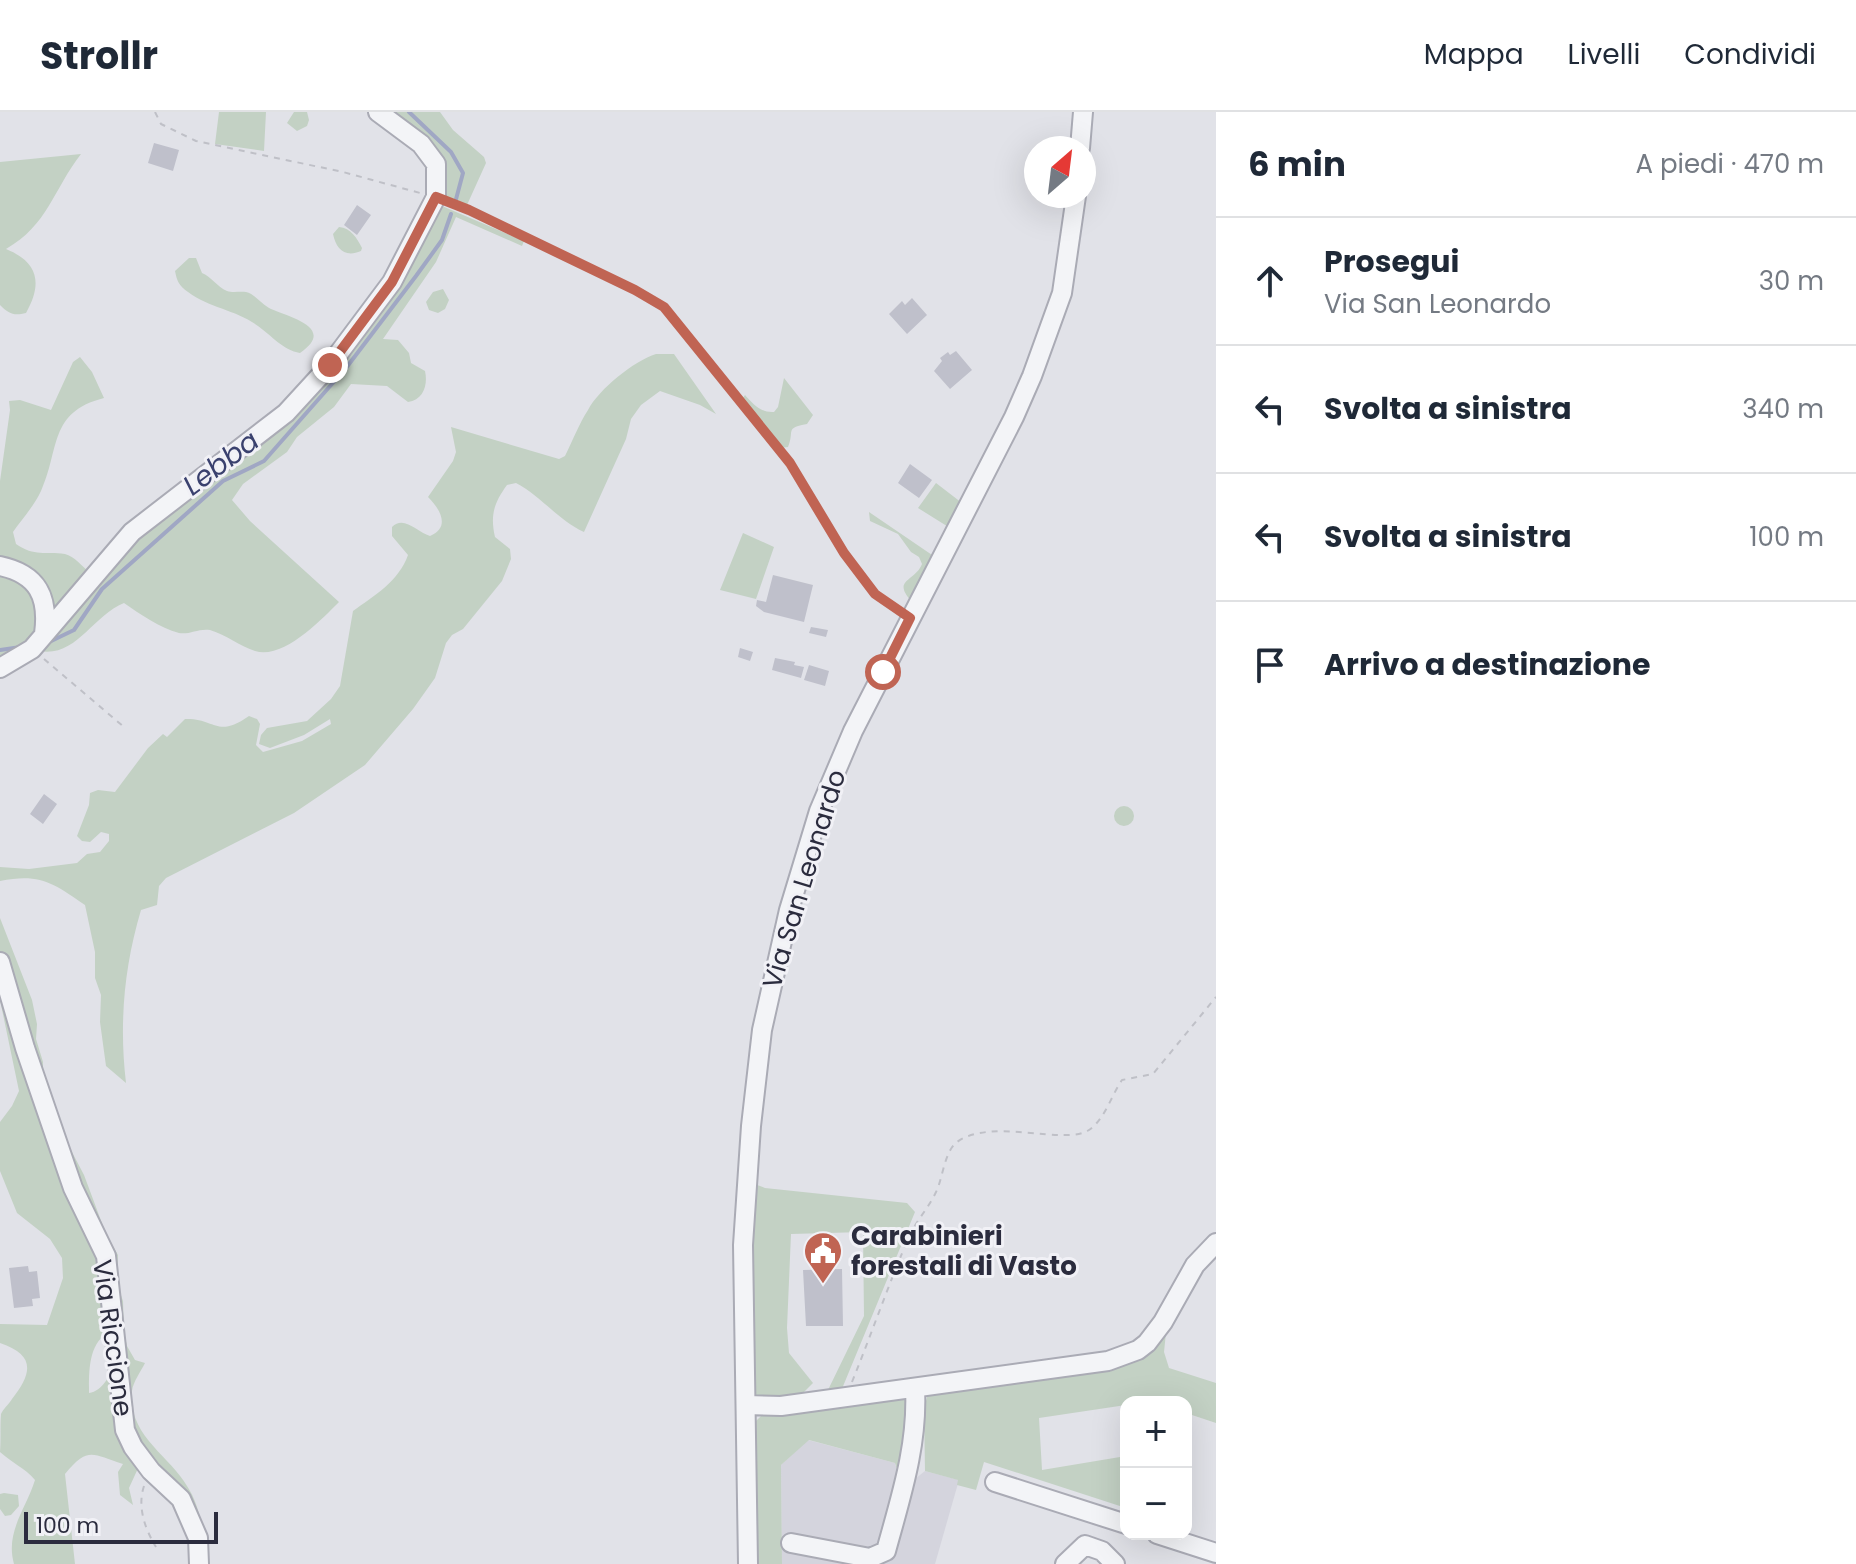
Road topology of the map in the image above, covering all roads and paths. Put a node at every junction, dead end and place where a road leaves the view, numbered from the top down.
1 (155, 112) edge
2 (378, 112) edge
3 (1083, 112) edge
4 (1081, 136) edge
5 (436, 197) junction
6 (1074, 208) edge
7 (0, 566) edge
8 (910, 618) junction
9 (44, 635) junction
10 (29, 651) junction
11 (0, 668) edge
12 (124, 727) dead end
13 (0, 962) edge
14 (1216, 997) edge
15 (1216, 1243) edge
16 (915, 1388) junction
17 (845, 1398) junction
18 (746, 1405) junction
19 (151, 1471) junction
20 (995, 1482) dead end
21 (1120, 1522) edge
22 (1176, 1540) edge
23 (791, 1543) dead end
24 (156, 1547) dead end
25 (1216, 1553) edge
26 (199, 1564) edge
27 (748, 1564) edge
28 (1065, 1564) edge
29 (1115, 1564) edge

1 - 5 path
2 - 5 street
3 - 4 street
5 - 8 path
5 - 9 street
6 - 8 street, Via San Leonardo
7 - 9 street
8 - 18 street, Via San Leonardo
9 - 10 street
10 - 11 street
10 - 12 path
13 - 19 street, Via Riccione
14 - 17 path
15 - 16 street
16 - 17 street
16 - 23 street
17 - 18 street
18 - 27 street, Via San Leonardo
19 - 24 path
19 - 26 street, Via Riccione
20 - 21 street
22 - 25 street
28 - 29 street

